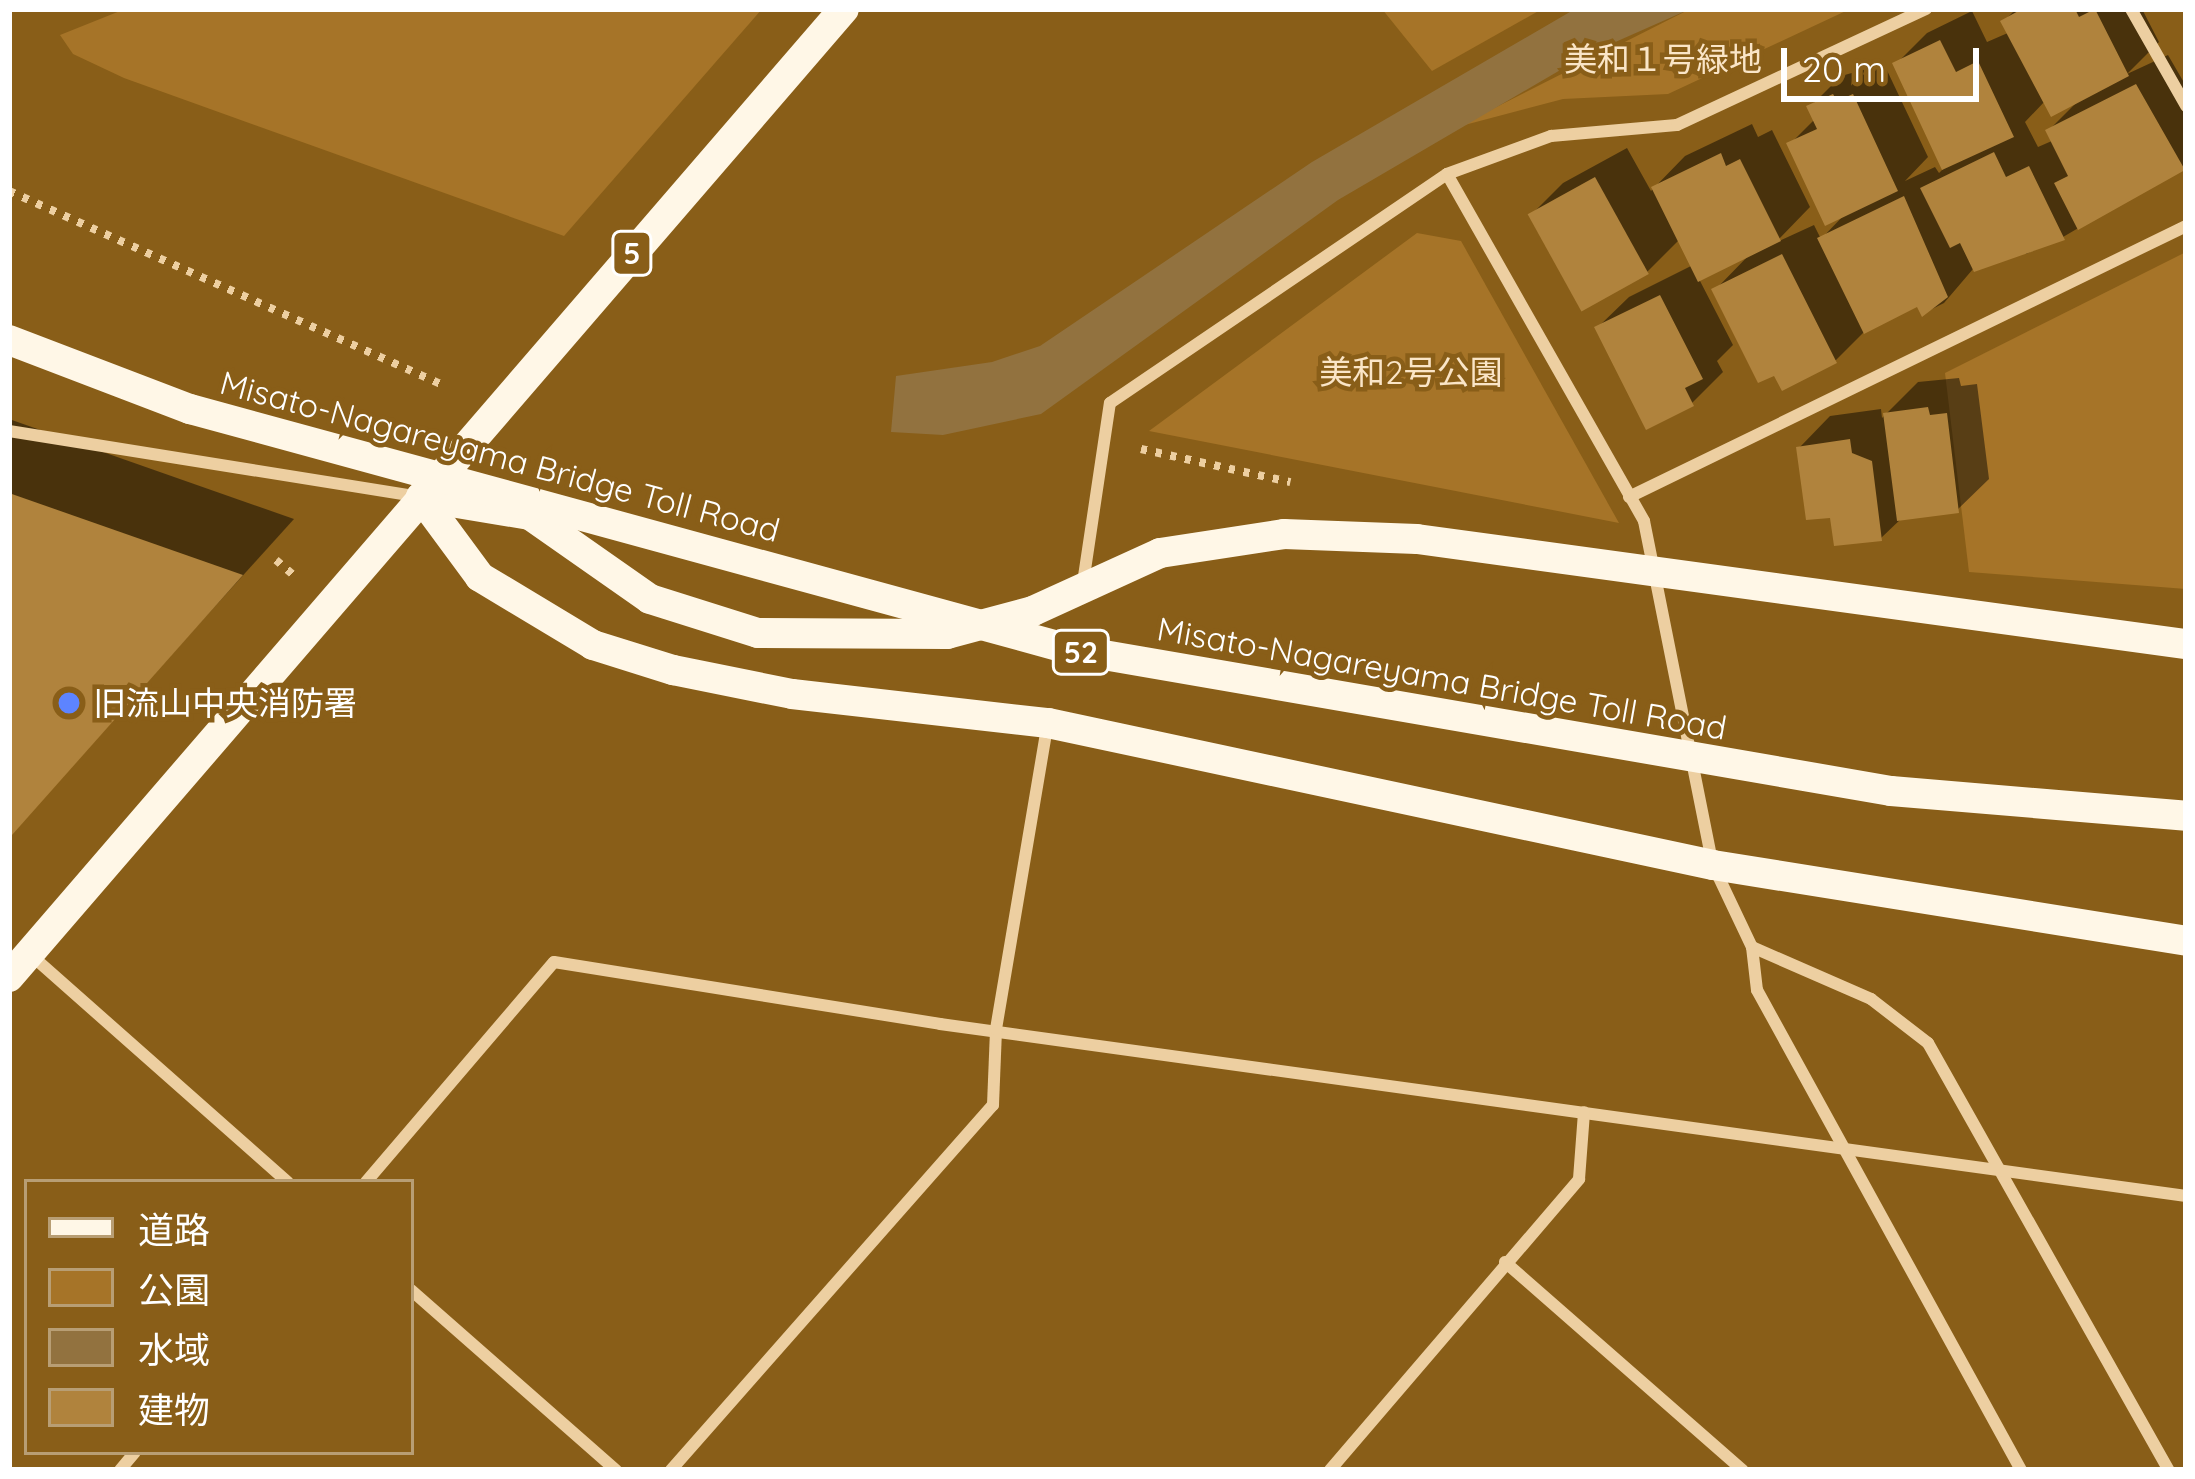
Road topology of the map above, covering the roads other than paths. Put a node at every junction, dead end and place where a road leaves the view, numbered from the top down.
1 (844, 9) edge
2 (1926, 9) edge
3 (2131, 9) edge
4 (2186, 106) edge
5 (1447, 174) junction
6 (2186, 226) edge
7 (9, 340) edge
8 (9, 431) edge
9 (421, 497) junction
10 (1629, 497) junction
11 (1659, 577) junction
12 (1082, 585) junction
13 (2186, 644) edge
14 (1048, 723) junction
15 (2186, 816) edge
16 (1713, 865) junction
17 (2186, 941) edge
18 (1752, 947) junction
19 (31, 954) junction
20 (9, 977) edge
21 (996, 1029) junction
22 (1584, 1112) junction
23 (1843, 1148) junction
24 (2002, 1171) junction
25 (285, 1179) edge
26 (369, 1179) edge
27 (2186, 1196) edge
28 (1505, 1262) junction
29 (414, 1293) edge
30 (616, 1470) edge
31 (671, 1470) edge
32 (1330, 1470) edge
33 (1743, 1470) edge
34 (2021, 1470) edge
35 (2169, 1470) edge

1 - 9 main road, 5
2 - 5 street
3 - 4 street
5 - 10 street
5 - 12 street
6 - 10 street
7 - 15 main road, Misato-Nagareyama Bridge Toll Road / 52, bridge
8 - 9 street
9 - 12 main road
9 - 14 main road
9 - 19 main road, 5
10 - 11 street
11 - 12 main road
11 - 13 main road
11 - 16 street
14 - 16 main road
14 - 21 street
16 - 17 main road
16 - 18 street
18 - 23 street
18 - 24 street
19 - 20 main road, 5
19 - 25 street
21 - 22 street
21 - 26 street
21 - 31 street
22 - 23 street
22 - 28 street
23 - 24 street
23 - 34 street
24 - 27 street
24 - 35 street
28 - 32 street
28 - 33 street
29 - 30 street

